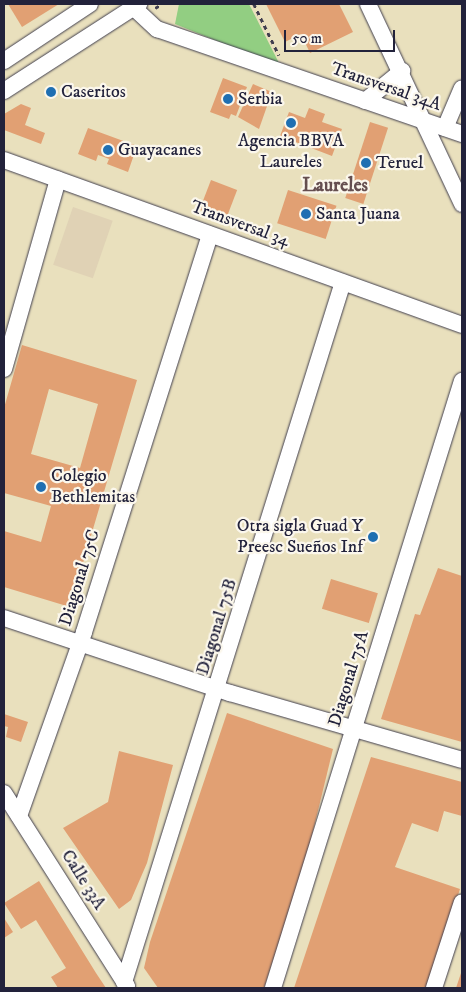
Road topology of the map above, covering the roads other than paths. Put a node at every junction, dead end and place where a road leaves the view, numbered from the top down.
1 (368, 4) edge
2 (85, 5) edge
3 (136, 6) edge
4 (4, 62) edge
5 (402, 71) junction
6 (462, 88) edge
7 (4, 92) edge
8 (365, 101) junction
9 (428, 124) junction
10 (445, 128) junction
11 (462, 134) edge
12 (4, 160) edge
13 (58, 180) junction
14 (462, 204) edge
15 (210, 235) junction
16 (343, 282) junction
17 (462, 325) edge
18 (4, 369) edge
19 (462, 381) edge
20 (4, 618) edge
21 (80, 644) junction
22 (219, 689) junction
23 (354, 726) junction
24 (462, 760) edge
25 (4, 793) edge
26 (19, 816) junction
27 (462, 902) edge
28 (126, 985) edge
29 (273, 988) edge
30 (434, 988) edge

1 - 5 street
2 - 4 street
3 - 7 street
3 - 8 street, Transversal 34A
5 - 8 street
5 - 9 street
6 - 10 street
8 - 9 street, Transversal 34A
9 - 10 street, Transversal 34A
9 - 14 street
10 - 11 street, Transversal 34A
12 - 13 street, Transversal 34
13 - 15 street, Transversal 34
13 - 18 street
15 - 16 street, Transversal 34
15 - 21 street, Diagonal 75C
16 - 17 street, Transversal 34
16 - 22 street, Diagonal 75B
19 - 23 street, Diagonal 75A
20 - 21 street
21 - 22 street
21 - 26 street, Diagonal 75C
22 - 23 street
22 - 28 street, Diagonal 75B
23 - 24 street
23 - 29 street, Diagonal 75A
25 - 26 street, Calle 33A
26 - 28 street, Calle 33A
27 - 30 street

